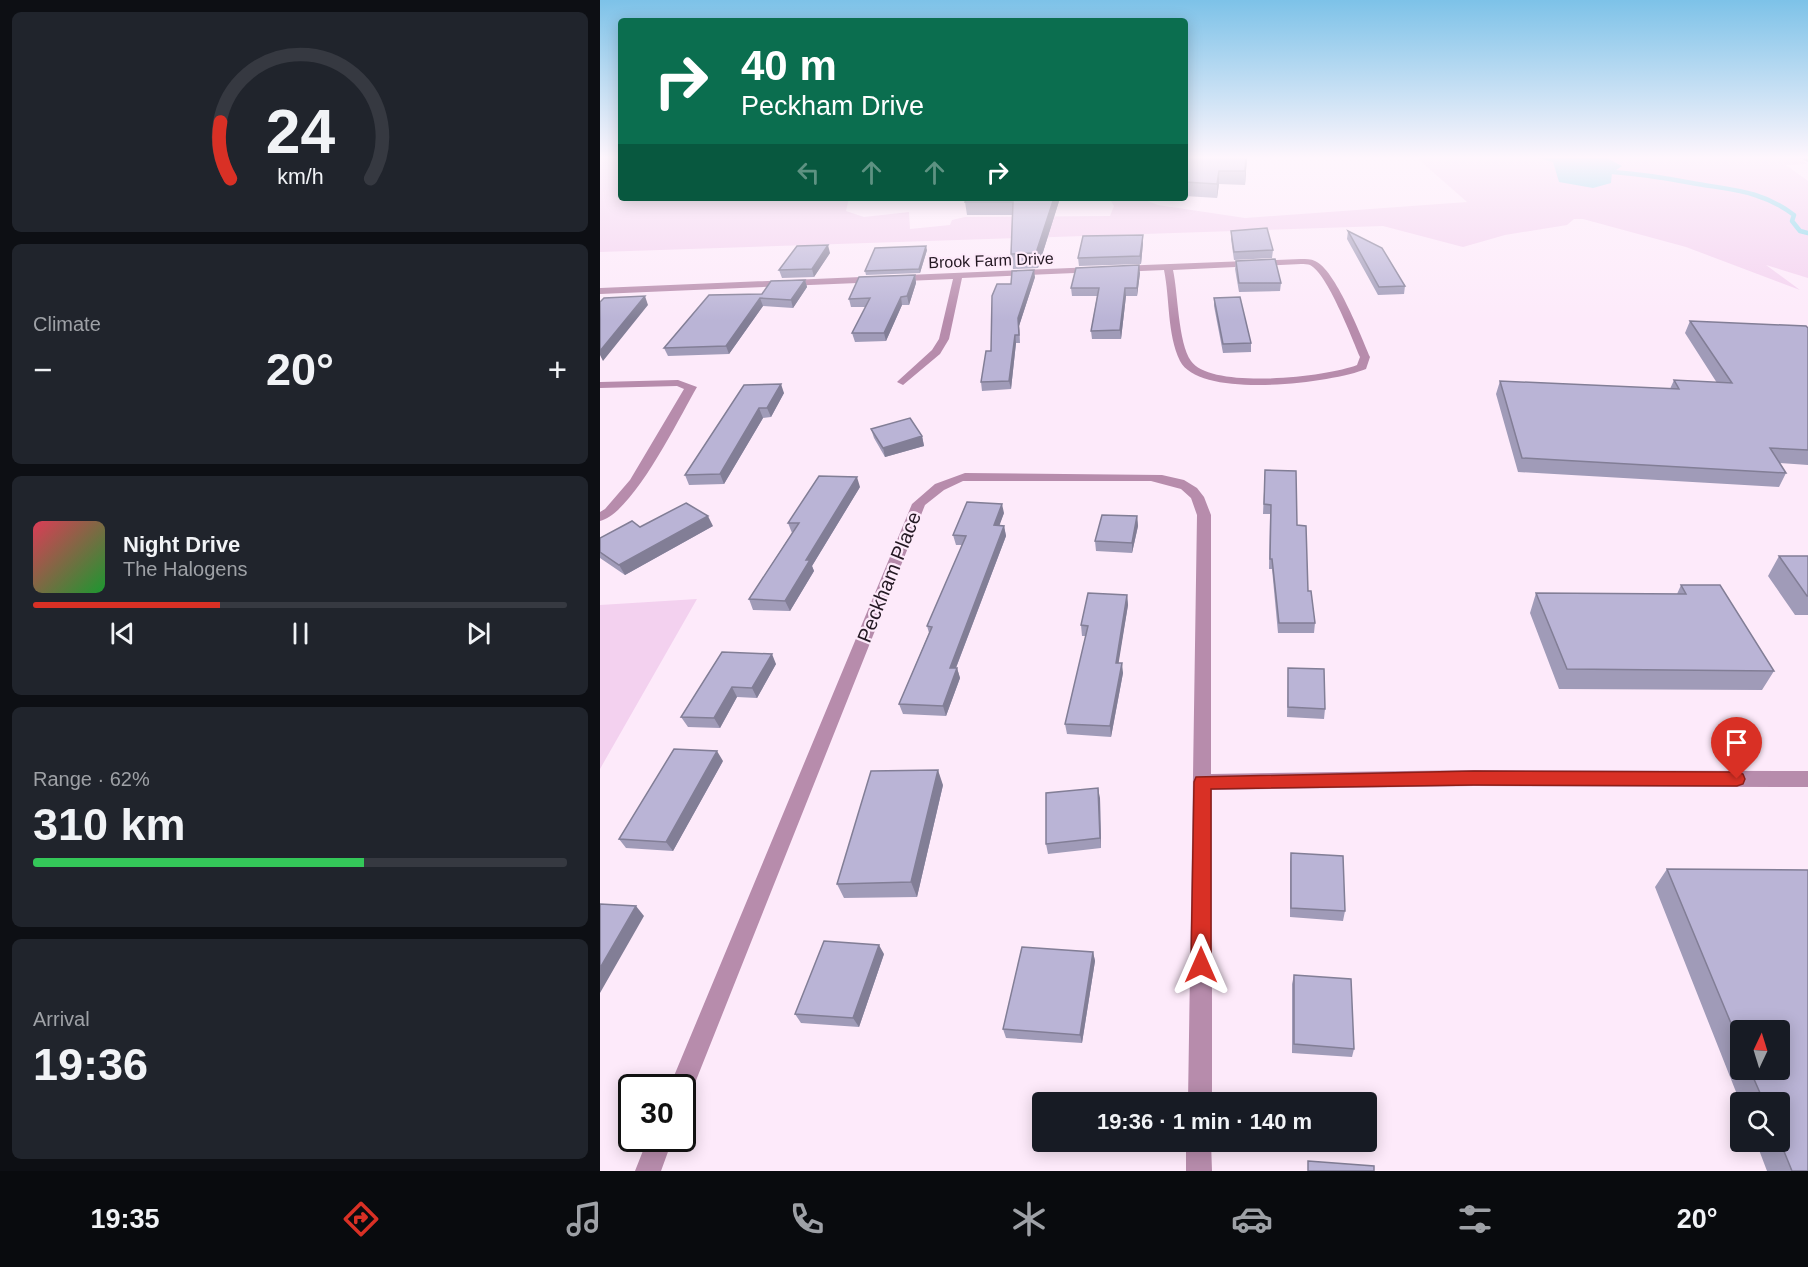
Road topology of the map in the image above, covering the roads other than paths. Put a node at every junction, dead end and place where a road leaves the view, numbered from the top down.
1 (1168, 267) junction
2 (958, 276) junction
3 (600, 291) edge
4 (903, 382) dead end
5 (600, 385) edge
6 (605, 514) edge
7 (1808, 779) edge
8 (1202, 782) junction
9 (687, 1074) edge
10 (1200, 1092) edge
11 (655, 1152) edge
12 (1199, 1152) edge
13 (648, 1171) edge
14 (1199, 1171) edge

1 - 1 street, Brook Farm Drive
1 - 2 street, Brook Farm Drive
2 - 3 street, Brook Farm Drive
2 - 4 street
5 - 6 street
7 - 8 street
8 - 9 street, Peckham Place
8 - 10 street, Peckham Place
11 - 13 street
12 - 14 street

